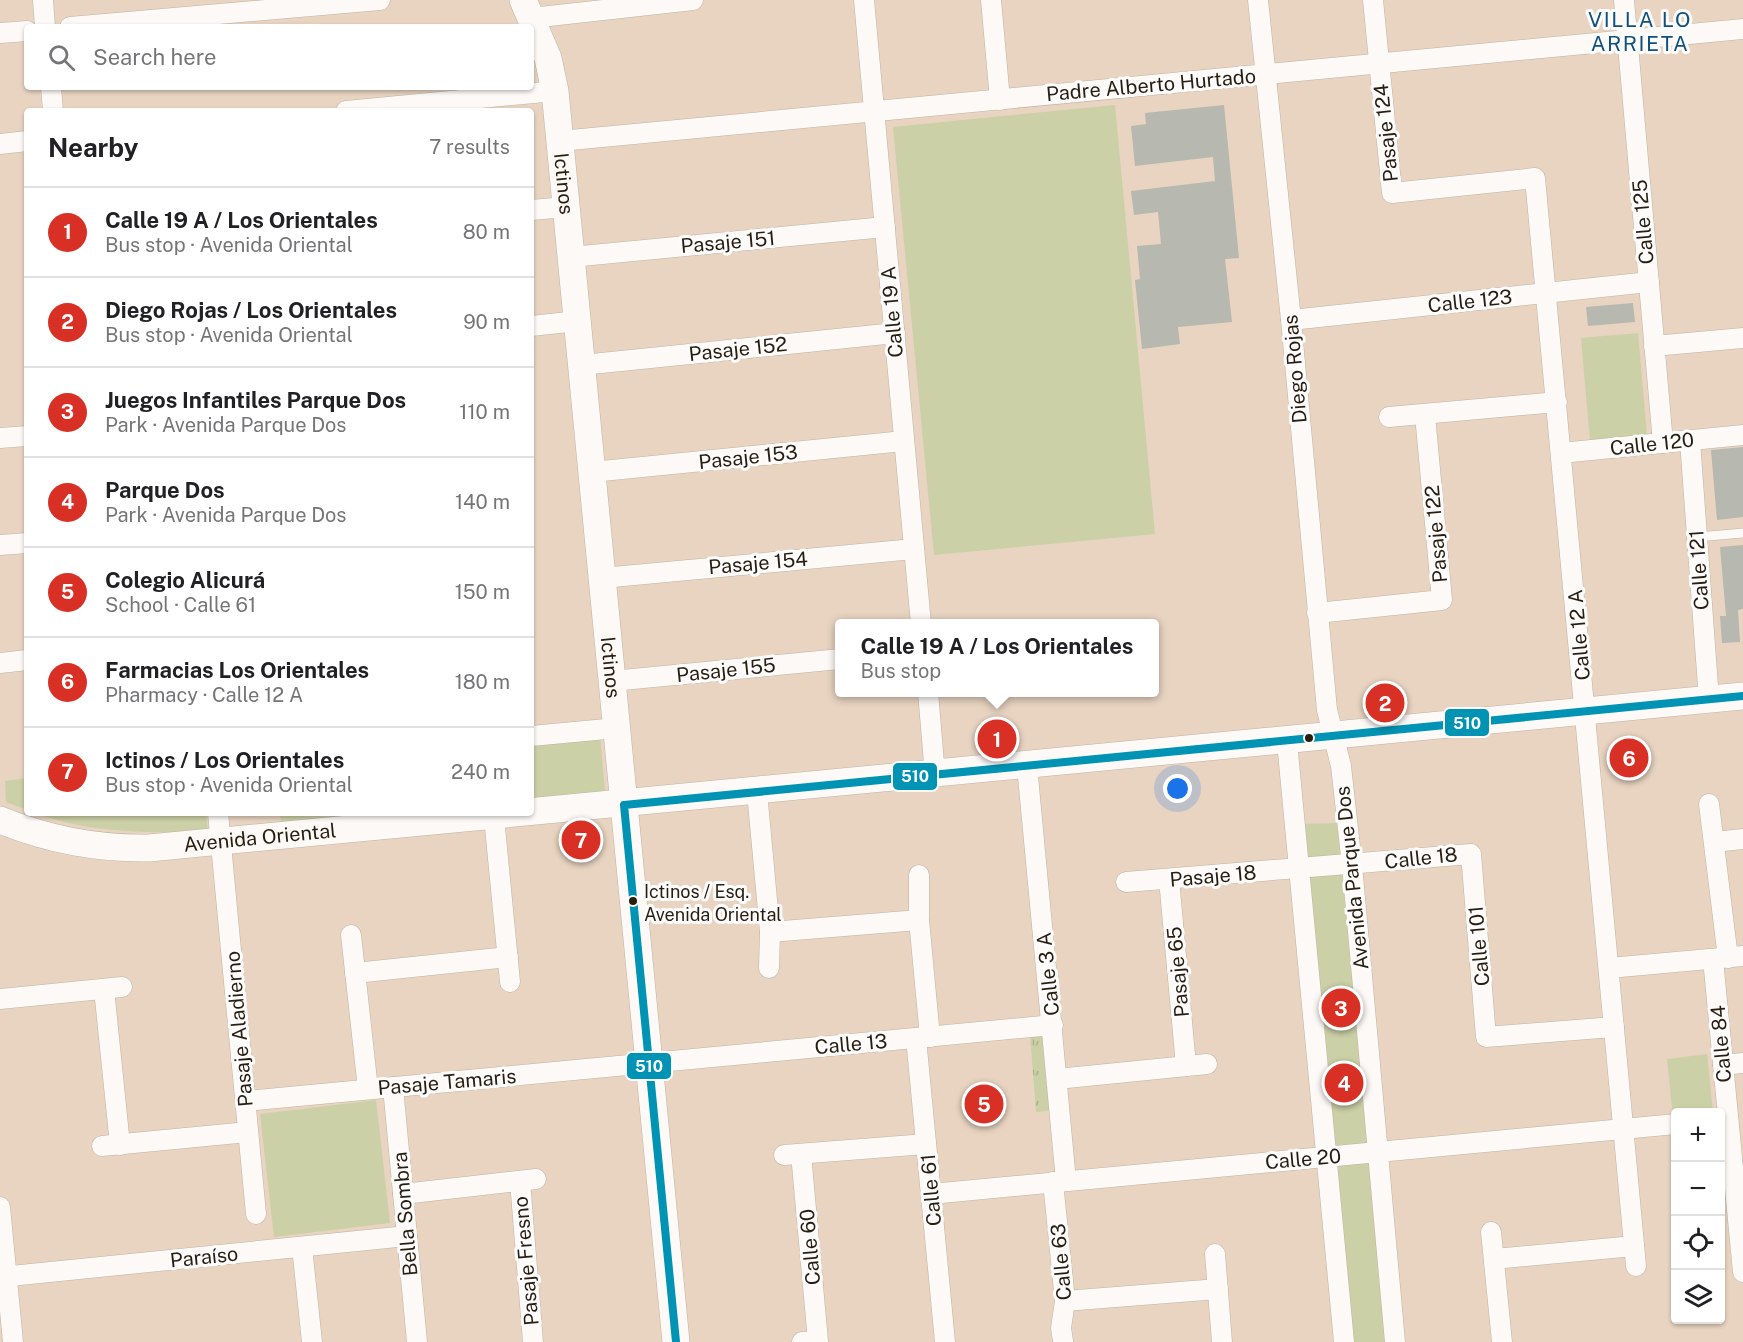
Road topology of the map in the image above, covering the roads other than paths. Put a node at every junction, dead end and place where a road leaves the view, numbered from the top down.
1 (43, 0) edge
2 (381, 0) edge
3 (693, 0) edge
4 (864, 0) edge
5 (991, 0) edge
6 (1258, 0) edge
7 (1373, 0) edge
8 (1624, 0) edge
9 (527, 9) edge
10 (45, 24) edge
11 (105, 24) edge
12 (534, 24) edge
13 (534, 25) edge
14 (1743, 29) edge
15 (24, 31) edge
16 (0, 33) edge
17 (1627, 40) junction
18 (1379, 64) junction
19 (1266, 75) junction
20 (51, 90) edge
21 (555, 91) junction
22 (1000, 100) junction
23 (53, 108) edge
24 (376, 108) edge
25 (874, 111) junction
26 (24, 141) edge
27 (560, 141) junction
28 (0, 144) edge
29 (1535, 178) joint
30 (566, 207) junction
31 (534, 210) edge
32 (885, 228) junction
33 (571, 257) junction
34 (1649, 282) junction
35 (1546, 293) junction
36 (1291, 320) junction
37 (578, 321) junction
38 (534, 326) edge
39 (894, 333) junction
40 (1743, 338) edge
41 (1654, 346) junction
42 (582, 365) junction
43 (1557, 402) junction
44 (1425, 415) junction
45 (1389, 417) dead end
46 (1743, 435) edge
47 (24, 436) edge
48 (0, 438) edge
49 (904, 441) junction
50 (1689, 441) junction
51 (1663, 443) junction
52 (1562, 453) junction
53 (592, 472) junction
54 (1743, 533) edge
55 (1697, 537) junction
56 (24, 543) edge
57 (0, 545) edge
58 (914, 549) junction
59 (602, 578) junction
60 (1317, 613) junction
61 (921, 619) edge
62 (835, 659) edge
63 (24, 660) edge
64 (0, 663) edge
65 (612, 681) junction
66 (1743, 696) edge
67 (928, 697) edge
68 (1709, 700) junction
69 (1586, 712) junction
70 (617, 728) junction
71 (534, 736) edge
72 (1334, 737) junction
73 (1287, 742) junction
74 (1028, 766) junction
75 (935, 775) junction
76 (758, 792) junction
77 (1709, 804) dead end
78 (624, 805) junction
79 (534, 813) edge
80 (218, 816) edge
81 (505, 816) edge
82 (494, 817) junction
83 (0, 820) edge
84 (1743, 838) edge
85 (1715, 842) junction
86 (221, 843) junction
87 (1471, 854) joint
88 (1352, 865) junction
89 (1299, 868) junction
90 (919, 875) dead end
91 (1169, 879) junction
92 (1126, 882) dead end
93 (919, 920) junction
94 (770, 932) junction
95 (351, 935) dead end
96 (508, 957) junction
97 (1728, 958) edge
98 (769, 968) dead end
99 (1609, 968) junction
100 (355, 973) junction
101 (510, 982) dead end
102 (0, 999) edge
103 (1053, 1025) junction
104 (1614, 1027) junction
105 (923, 1037) junction
106 (649, 1063) junction
107 (1743, 1063) edge
108 (1207, 1064) dead end
109 (1723, 1065) junction
110 (1186, 1066) junction
111 (1058, 1079) junction
112 (393, 1087) junction
113 (368, 1089) junction
114 (246, 1101) junction
115 (1724, 1108) edge
116 (1671, 1124) edge
117 (1725, 1127) edge
118 (1623, 1129) junction
119 (249, 1132) junction
120 (926, 1144) junction
121 (1378, 1152) junction
122 (1326, 1157) junction
123 (1060, 1182) junction
124 (403, 1194) junction
125 (931, 1194) junction
126 (0, 1207) edge
127 (256, 1214) dead end
128 (1491, 1232) dead end
129 (407, 1236) junction
130 (1634, 1246) junction
131 (302, 1247) junction
132 (1215, 1254) dead end
133 (1494, 1259) junction
134 (1636, 1266) dead end
135 (1743, 1272) edge
136 (3, 1277) edge
137 (1218, 1289) junction
138 (1065, 1301) junction
139 (810, 1341) edge
140 (1063, 1341) edge
141 (13, 1342) edge
142 (312, 1342) edge
143 (417, 1342) edge
144 (533, 1342) edge
145 (676, 1342) edge
146 (945, 1342) edge
147 (1222, 1342) edge
148 (1344, 1342) edge
149 (1395, 1342) edge
150 (1502, 1342) edge

1 - 10 street
2 - 11 street
3 - 9 street
4 - 25 street, Calle 19 A
5 - 22 street
6 - 19 street, Diego Rojas
7 - 18 street, Pasaje 124
8 - 17 street, Calle 125
9 - 12 main road, Ictinos
13 - 21 main road, Ictinos
14 - 17 street, Padre Alberto Hurtado
15 - 16 street
17 - 18 street, Padre Alberto Hurtado
17 - 34 street, Calle 125
18 - 19 street, Padre Alberto Hurtado
18 - 29 street, Pasaje 124
19 - 22 street, Padre Alberto Hurtado
19 - 36 street, Diego Rojas
20 - 23 street
21 - 24 street
21 - 27 main road, Ictinos
22 - 25 street, Padre Alberto Hurtado
25 - 27 street, Padre Alberto Hurtado
25 - 32 street, Calle 19 A
26 - 28 street
27 - 30 main road, Ictinos
29 - 35 street, Calle 12 A
30 - 31 street
30 - 33 main road, Ictinos
32 - 33 street, Pasaje 151
32 - 39 street, Calle 19 A
33 - 37 main road, Ictinos
34 - 35 street, Calle 123
34 - 41 street, Calle 125
35 - 36 street, Calle 123
35 - 43 street, Calle 12 A
36 - 60 street, Diego Rojas
37 - 38 street
37 - 42 main road, Ictinos
39 - 42 street, Pasaje 152
39 - 49 street, Calle 19 A
40 - 41 street
41 - 51 street, Calle 125
42 - 53 main road, Ictinos
43 - 44 street
43 - 52 street, Calle 12 A
44 - 45 street
44 - 60 street, Pasaje 122
46 - 50 street, Calle 120
47 - 48 street
49 - 53 street, Pasaje 153
49 - 58 street, Calle 19 A
50 - 51 street, Calle 120
50 - 55 street, Calle 121
51 - 52 street, Calle 120
52 - 69 street, Calle 12 A
53 - 59 main road, Ictinos
54 - 55 lane
55 - 68 street, Calle 121
56 - 57 street
58 - 59 street, Pasaje 154
58 - 61 street, Calle 19 A
59 - 65 main road, Ictinos
60 - 72 street, Diego Rojas
62 - 65 street, Pasaje 155
63 - 64 street
65 - 70 main road, Ictinos
66 - 68 main road, Avenida Oriental
67 - 75 street
68 - 69 main road, Avenida Oriental
69 - 72 main road, Avenida Oriental
69 - 99 street, Calle 12 A
70 - 71 street
70 - 78 main road, Ictinos
72 - 73 main road, Avenida Oriental
72 - 88 street, Avenida Parque Dos
73 - 74 main road, Avenida Oriental
73 - 89 street
74 - 75 main road, Avenida Oriental
74 - 103 street, Calle 3 A
75 - 76 main road, Avenida Oriental
76 - 78 main road, Avenida Oriental
76 - 94 street
77 - 85 street, Calle 84
78 - 79 main road, Avenida Oriental
78 - 106 main road, Ictinos
80 - 86 street, Pasaje Aladierno
81 - 82 main road, Avenida Oriental
82 - 86 main road, Avenida Oriental
82 - 96 street
83 - 86 main road, Avenida Oriental
84 - 85 street
85 - 97 street, Calle 84
86 - 114 street, Pasaje Aladierno
87 - 88 street, Calle 18
87 - 104 street, Calle 101
88 - 89 street, Calle 18
88 - 121 street, Avenida Parque Dos
89 - 91 street, Pasaje 18
89 - 122 street
90 - 93 street, Calle 61
91 - 92 street, Pasaje 18
91 - 110 street, Pasaje 65
93 - 94 street
93 - 105 street, Calle 61
94 - 98 street
95 - 100 street
96 - 100 street
96 - 101 street
97 - 99 street
97 - 109 street, Calle 84
99 - 104 street, Calle 12 A
100 - 113 street
102 - 119 street
103 - 105 street, Calle 13
103 - 111 street, Calle 3 A
104 - 118 street, Calle 12 A
105 - 106 street, Calle 13
105 - 120 street, Calle 61
106 - 112 street, Pasaje Tamaris
106 - 145 main road, Ictinos
107 - 109 street
108 - 110 street
109 - 115 street, Calle 84
110 - 111 street
111 - 123 street, Calle 3 A
112 - 113 street, Pasaje Tamaris
112 - 124 street, Bella Sombra
113 - 114 street, Pasaje Tamaris
114 - 119 street, Pasaje Aladierno
116 - 118 street, Calle 20
117 - 135 street, Calle 84
118 - 121 street, Calle 20
118 - 130 street, Calle 12 A
119 - 127 street, Pasaje Aladierno
120 - 125 street, Calle 61
120 - 139 street, Calle 60
121 - 122 street, Calle 20
121 - 149 street, Avenida Parque Dos
122 - 123 street, Calle 20
122 - 148 street
123 - 125 street, Calle 20
123 - 138 street, Calle 63
124 - 129 street, Bella Sombra
124 - 144 street, Pasaje Fresno
125 - 146 street, Calle 61
126 - 136 street
128 - 133 street
129 - 131 street, Paraíso
129 - 143 street, Bella Sombra
130 - 133 street
130 - 134 street, Calle 12 A
131 - 136 street, Paraíso
131 - 142 street
132 - 137 street
133 - 150 street
136 - 141 street
137 - 138 street
137 - 147 street
138 - 140 street, Calle 63

